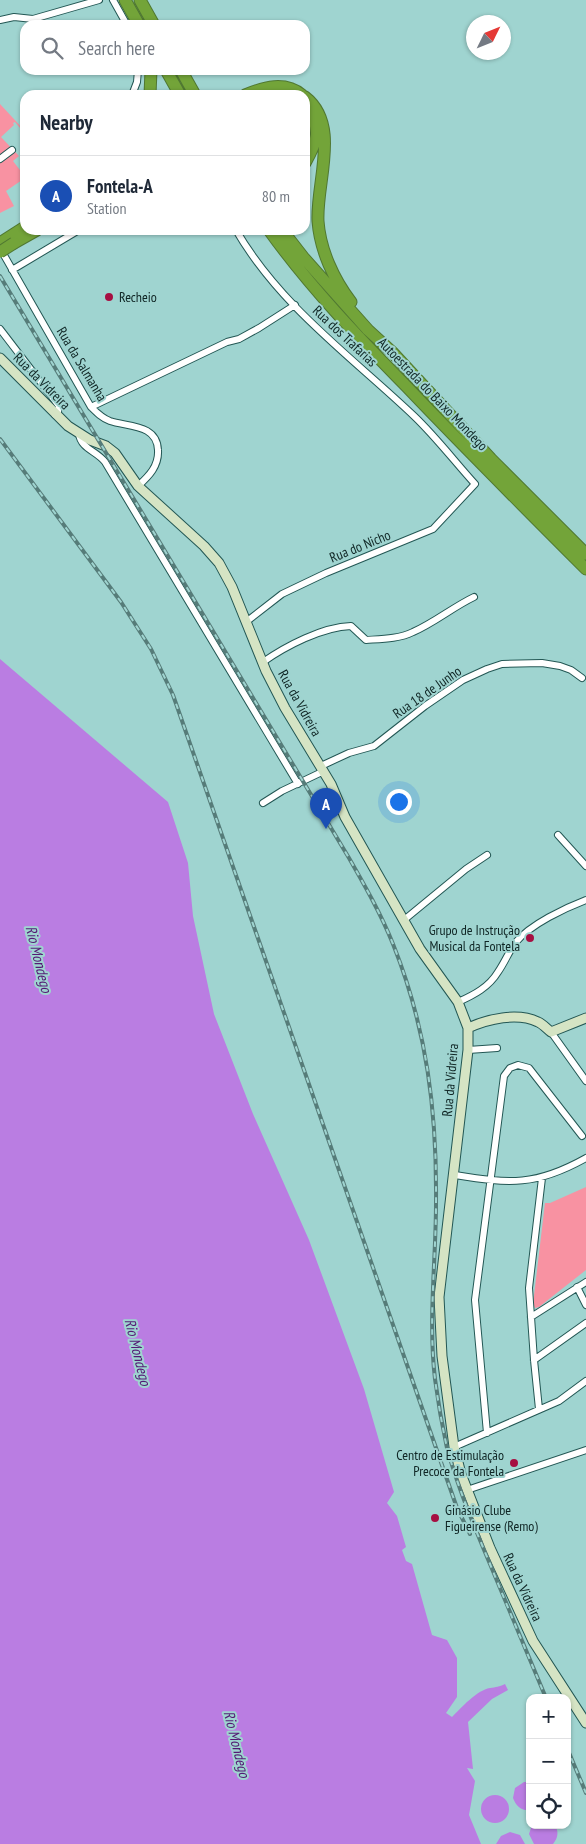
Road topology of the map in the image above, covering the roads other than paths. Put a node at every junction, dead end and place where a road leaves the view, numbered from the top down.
1 (98, 0) edge
2 (112, 0) edge
3 (125, 0) edge
4 (140, 0) edge
5 (0, 20) edge
6 (124, 20) edge
7 (136, 20) edge
8 (151, 20) edge
9 (138, 75) edge
10 (151, 75) edge
11 (169, 75) edge
12 (184, 75) edge
13 (134, 90) edge
14 (150, 90) edge
15 (177, 90) edge
16 (192, 90) edge
17 (256, 90) edge
18 (292, 90) edge
19 (310, 101) edge
20 (310, 115) edge
21 (12, 150) dead end
22 (310, 154) edge
23 (0, 159) edge
24 (20, 232) edge
25 (23, 235) edge
26 (71, 235) edge
27 (239, 235) edge
28 (265, 235) edge
29 (272, 235) edge
30 (286, 235) edge
31 (7, 241) edge
32 (0, 251) edge
33 (294, 266) junction
34 (12, 270) junction
35 (295, 305) junction
36 (0, 329) edge
37 (392, 352) junction
38 (0, 358) edge
39 (92, 407) junction
40 (55, 415) junction
41 (79, 434) junction
42 (475, 484) joint
43 (138, 486) junction
44 (586, 554) edge
45 (586, 569) edge
46 (474, 597) dead end
47 (246, 622) junction
48 (263, 662) junction
49 (582, 678) dead end
50 (322, 769) junction
51 (298, 784) junction
52 (263, 803) dead end
53 (558, 835) dead end
54 (487, 855) dead end
55 (586, 866) edge
56 (586, 900) edge
57 (404, 920) junction
58 (458, 1002) junction
59 (586, 1018) edge
60 (468, 1028) junction
61 (550, 1032) junction
62 (497, 1048) dead end
63 (468, 1050) junction
64 (586, 1081) edge
65 (582, 1136) dead end
66 (586, 1158) edge
67 (455, 1175) junction
68 (542, 1178) junction
69 (492, 1181) junction
70 (586, 1282) edge
71 (577, 1287) junction
72 (586, 1305) edge
73 (531, 1317) junction
74 (586, 1323) edge
75 (534, 1360) junction
76 (586, 1381) edge
77 (539, 1409) junction
78 (487, 1432) junction
79 (454, 1447) junction
80 (586, 1450) edge
81 (467, 1490) junction
82 (586, 1723) edge

1 - 5 street
2 - 6 street
3 - 7 highway
4 - 8 highway
9 - 13 street
10 - 14 highway
11 - 15 highway
12 - 16 highway
17 - 18 highway
19 - 37 highway
20 - 22 highway
21 - 23 street
24 - 31 highway
25 - 31 highway
26 - 34 street
27 - 35 street
28 - 33 highway
29 - 33 highway, Autoestrada do Baixo Mondego
30 - 37 highway, Autoestrada do Baixo Mondego
31 - 32 highway, bridge
32 - 34 street, Rua da Salmanha
33 - 45 highway, Autoestrada do Baixo Mondego
34 - 39 street, Rua da Salmanha
35 - 39 street, Rua dos Trafarias
35 - 42 street, Rua dos Trafarias
36 - 40 street
37 - 44 highway, Autoestrada do Baixo Mondego
38 - 40 street, Rua da Vidreira
39 - 43 street, Rua da Salmanha
40 - 41 street, Rua da Vidreira
41 - 43 street, Rua da Vidreira
41 - 51 street
42 - 47 street, Rua do Nicho
43 - 47 street, Rua da Vidreira
46 - 48 street
47 - 48 street, Rua da Vidreira
48 - 50 street, Rua da Vidreira
49 - 50 street, Rua 18 de Junho
50 - 51 street, Rua 18 de Junho
50 - 57 street, Rua da Vidreira
51 - 52 street, Rua 18 de Junho
53 - 55 street
54 - 57 street
56 - 58 street
57 - 58 street, Rua da Vidreira
58 - 60 street, Rua da Vidreira
59 - 61 street
60 - 61 street
60 - 63 street, Rua da Vidreira
61 - 64 street
62 - 63 street
63 - 67 street, Rua da Vidreira
65 - 69 street
66 - 68 street
67 - 69 street
67 - 79 street, Rua da Vidreira
68 - 69 street
68 - 73 street
69 - 78 street
70 - 71 street
71 - 72 street
71 - 73 street
73 - 75 street
74 - 75 street
75 - 77 street
76 - 77 street
77 - 78 street
78 - 79 street
79 - 81 street, Rua da Vidreira
80 - 81 street
81 - 82 street, Rua da Vidreira

